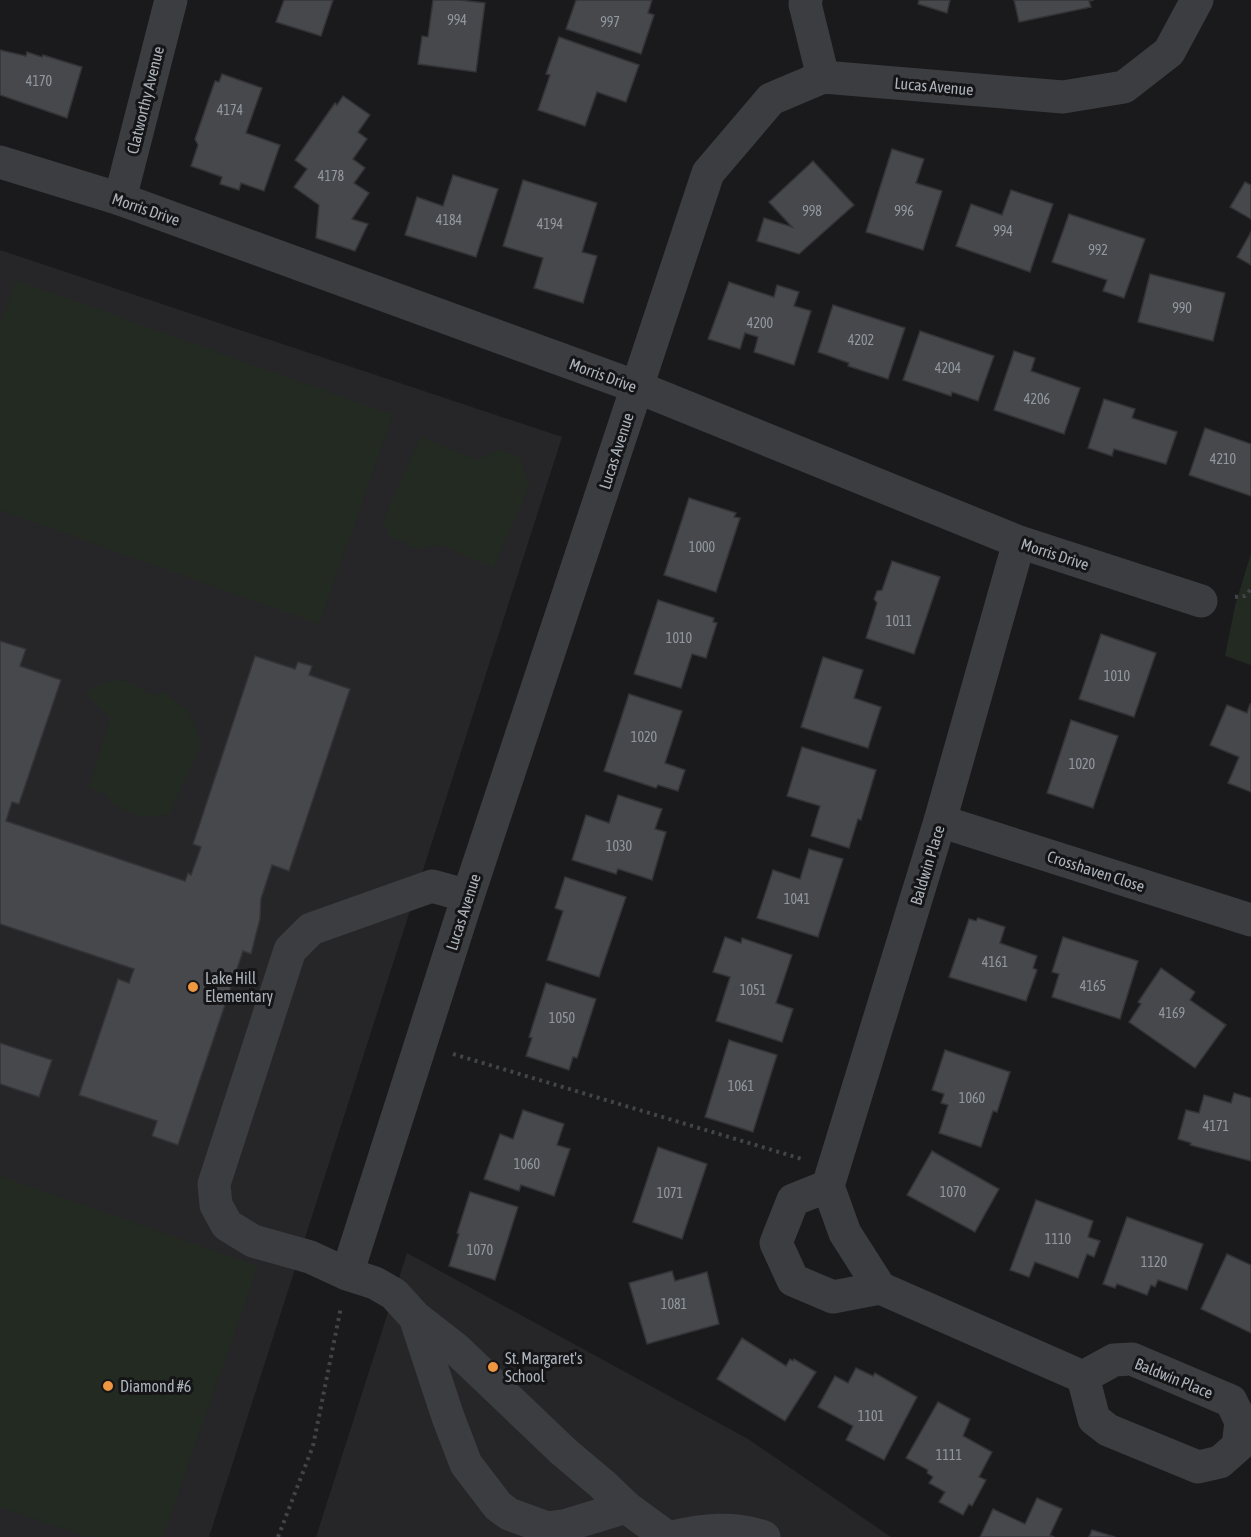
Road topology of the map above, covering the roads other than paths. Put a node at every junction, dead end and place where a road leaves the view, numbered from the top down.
1 (171, 0) edge
2 (806, 0) edge
3 (1197, 0) edge
4 (824, 77) junction
5 (0, 162) edge
6 (120, 199) junction
7 (637, 387) junction
8 (1019, 542) junction
9 (1201, 601) dead end
10 (940, 821) junction
11 (468, 896) junction
12 (1251, 920) edge
13 (830, 1177) junction
14 (347, 1274) junction
15 (880, 1288) junction
16 (415, 1317) junction
17 (1083, 1377) dead end
18 (626, 1507) junction
19 (510, 1526) edge
20 (667, 1537) edge
21 (672, 1537) edge
22 (764, 1537) edge

1 - 6 street, Clatworthy Avenue
2 - 4 street
3 - 4 street, Lucas Avenue
4 - 7 street, Lucas Avenue
5 - 6 street, Morris Drive
6 - 7 street, Morris Drive
7 - 8 street, Morris Drive
7 - 11 street, Lucas Avenue
8 - 9 street, Morris Drive
8 - 10 street, Baldwin Place
10 - 12 street, Crosshaven Close
10 - 13 street, Baldwin Place
11 - 14 street, Lucas Avenue
11 - 14 street
13 - 15 street
13 - 15 street
14 - 16 street
15 - 17 street
16 - 18 street
16 - 19 street
18 - 19 street
18 - 20 street
21 - 22 street

